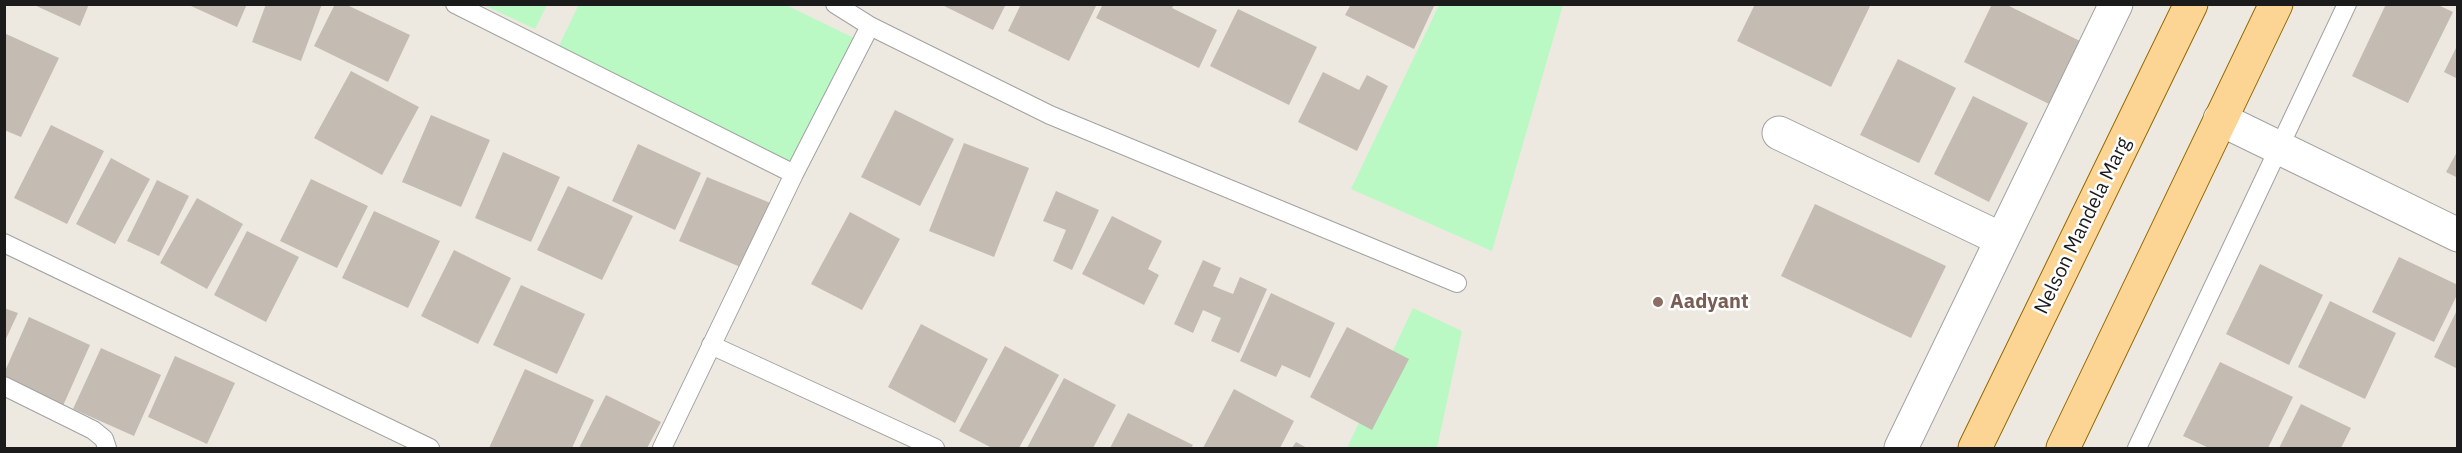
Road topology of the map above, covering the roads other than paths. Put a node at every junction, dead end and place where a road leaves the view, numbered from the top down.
1 (455, 4) edge
2 (835, 4) edge
3 (2116, 4) edge
4 (2191, 4) edge
5 (2276, 4) edge
6 (2347, 4) edge
7 (870, 26) junction
8 (2220, 119) junction
9 (1779, 133) dead end
10 (2279, 148) junction
11 (794, 174) junction
12 (2457, 235) edge
13 (2001, 239) junction
14 (4, 243) edge
15 (1457, 283) dead end
16 (711, 345) junction
17 (4, 386) edge
18 (107, 448) edge
19 (430, 448) edge
20 (662, 448) edge
21 (935, 448) edge
22 (1901, 448) edge
23 (1976, 448) edge
24 (2063, 448) edge
25 (2137, 448) edge

1 - 11 lane
2 - 7 lane
3 - 13 street
4 - 23 main road, Nelson Mandela Marg
5 - 8 main road
6 - 10 lane
7 - 11 lane
7 - 15 lane
8 - 10 street
8 - 24 main road
9 - 13 street
10 - 12 street
10 - 25 lane
11 - 16 lane
13 - 22 street
14 - 19 lane
16 - 20 lane
16 - 21 lane
17 - 18 lane

